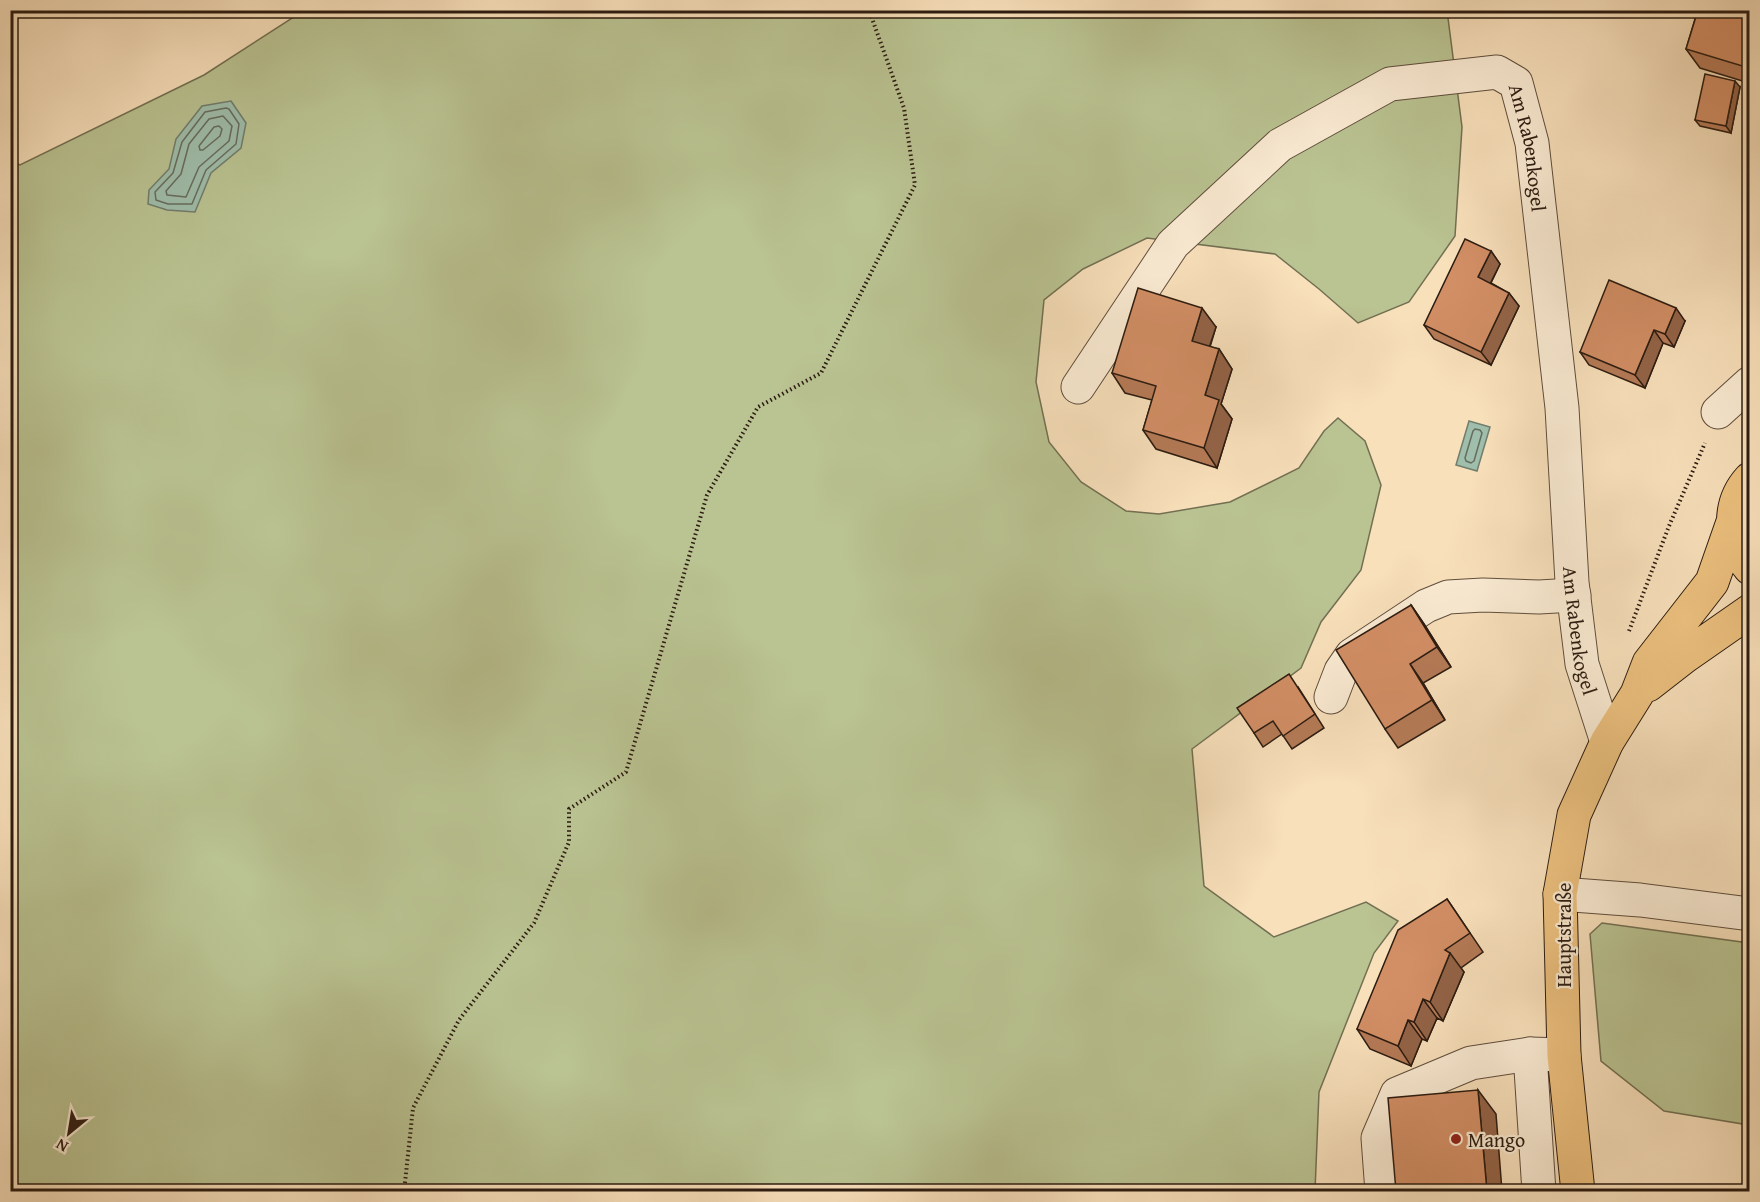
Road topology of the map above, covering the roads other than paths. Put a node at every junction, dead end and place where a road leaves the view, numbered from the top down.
1 (1749, 383) edge
2 (1078, 387) dead end
3 (1718, 412) road end
4 (1749, 479) edge
5 (1733, 522) junction
6 (1749, 568) edge
7 (1574, 595) junction
8 (1749, 611) edge
9 (1637, 694) junction
10 (1331, 697) dead end
11 (1607, 742) junction
12 (1560, 894) junction
13 (1749, 914) edge
14 (1530, 1054) junction
15 (1564, 1055) junction
16 (1382, 1191) edge
17 (1539, 1191) edge
18 (1578, 1191) edge

1 - 3 street
2 - 7 street, Am Rabenkogel
4 - 5 main road, Hauptstraße
5 - 6 main road, Hauptstraße
5 - 9 main road, Hauptstraße
7 - 10 street
7 - 11 street, Am Rabenkogel
8 - 9 main road, Hauptstraße
9 - 11 main road, Hauptstraße
11 - 12 main road, Hauptstraße
12 - 13 street
12 - 15 main road, Hauptstraße
14 - 15 street
14 - 16 street
14 - 17 street
15 - 18 main road, Hauptstraße

